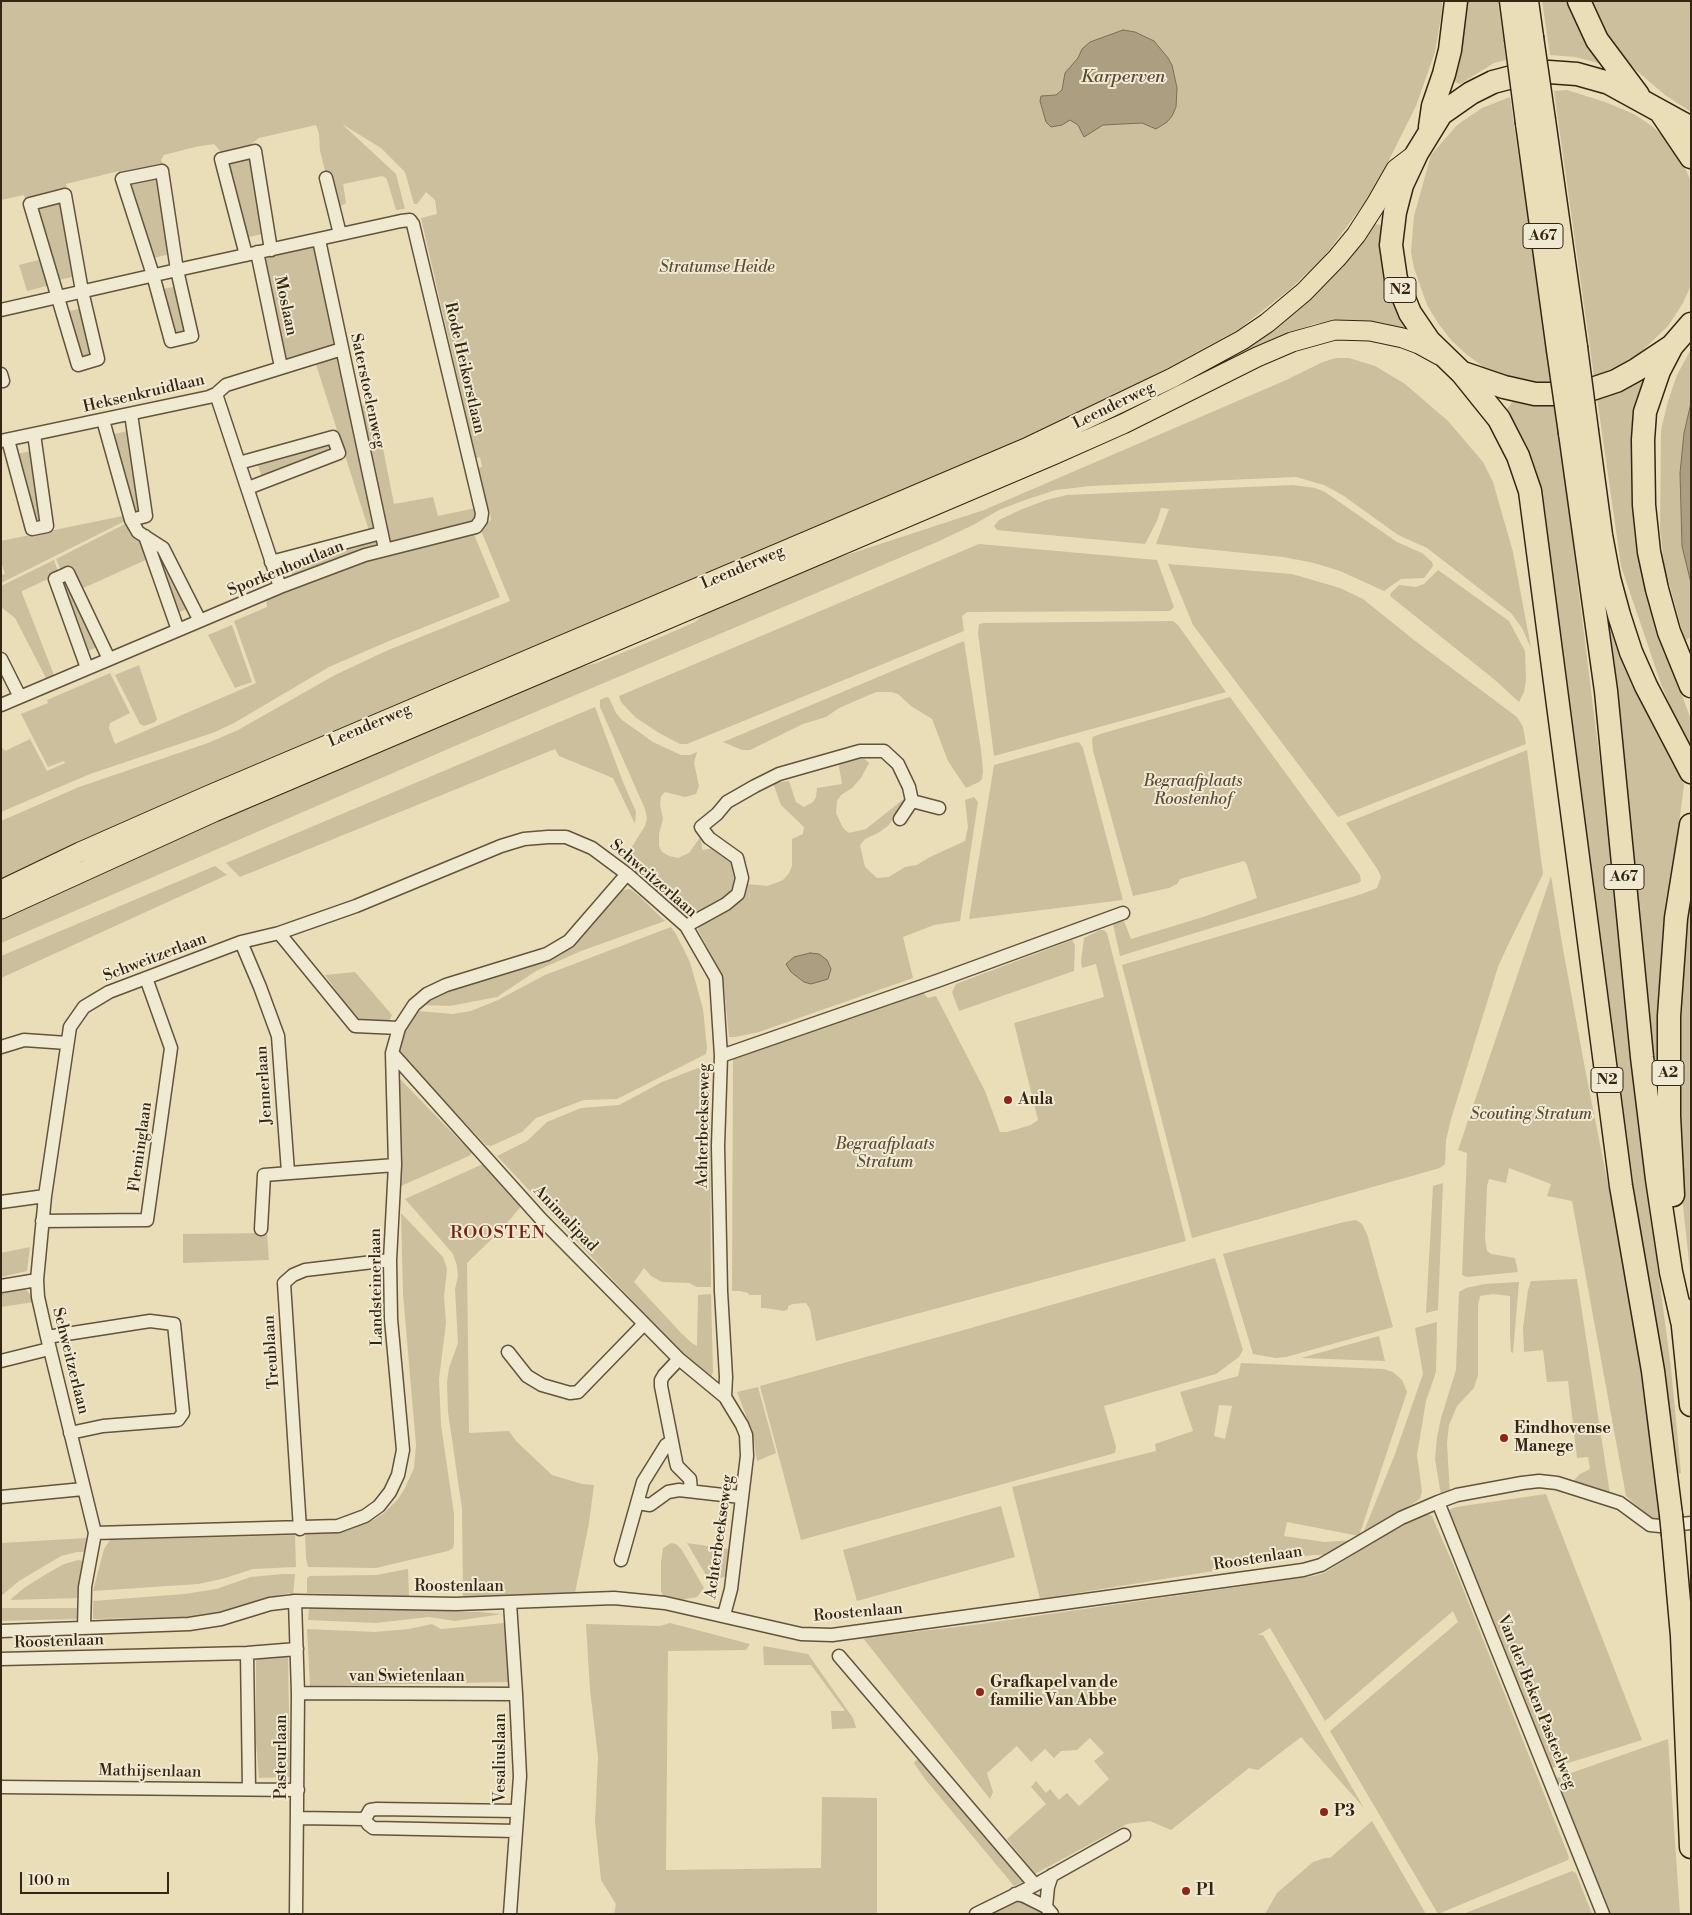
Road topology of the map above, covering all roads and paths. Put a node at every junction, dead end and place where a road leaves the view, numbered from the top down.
1 (1456, 1) edge
2 (1510, 1) edge
3 (1527, 1) edge
4 (1579, 1) edge
5 (1524, 38) junction
6 (1641, 100) junction
7 (1660, 111) junction
8 (1691, 128) edge
9 (1423, 145) junction
10 (1691, 158) edge
11 (326, 178) dead end
12 (340, 234) junction
13 (319, 240) junction
14 (271, 250) junction
15 (252, 254) junction
16 (177, 270) junction
17 (153, 275) junction
18 (82, 291) junction
19 (58, 297) junction
20 (1, 310) edge
21 (1690, 323) edge
22 (1672, 346) junction
23 (342, 349) junction
24 (281, 367) junction
25 (1456, 367) junction
26 (1, 374) edge
27 (1, 381) edge
28 (216, 394) junction
29 (131, 414) junction
30 (103, 420) junction
31 (1579, 432) junction
32 (34, 434) junction
33 (5, 440) edge
34 (239, 463) junction
35 (248, 488) junction
36 (131, 520) junction
37 (479, 524) joint
38 (381, 533) junction
39 (145, 536) junction
40 (385, 549) junction
41 (271, 562) junction
42 (280, 587) junction
43 (200, 621) junction
44 (178, 630) junction
45 (1, 659) edge
46 (109, 659) junction
47 (87, 668) junction
48 (1691, 686) edge
49 (20, 697) junction
50 (1, 705) edge
51 (1691, 772) edge
52 (912, 801) junction
53 (939, 808) dead end
54 (900, 819) dead end
55 (1691, 825) edge
56 (627, 874) junction
57 (1, 890) edge
58 (1, 909) edge
59 (1123, 913) dead end
60 (686, 926) junction
61 (279, 932) junction
62 (241, 942) junction
63 (146, 978) junction
64 (399, 1028) junction
65 (67, 1043) junction
66 (1, 1047) edge
67 (392, 1053) junction
68 (720, 1056) junction
69 (394, 1165) junction
70 (288, 1172) junction
71 (45, 1196) junction
72 (1, 1202) edge
73 (42, 1221) junction
74 (261, 1228) dead end
75 (390, 1260) junction
76 (37, 1280) junction
77 (1, 1286) edge
78 (1682, 1321) junction
79 (644, 1324) junction
80 (48, 1343) junction
81 (508, 1352) dead end
82 (679, 1359) junction
83 (1, 1361) edge
84 (725, 1397) junction
85 (1691, 1405) edge
86 (70, 1433) junction
87 (672, 1441) junction
88 (83, 1488) junction
89 (691, 1490) junction
90 (1, 1497) edge
91 (741, 1497) junction
92 (1438, 1502) junction
93 (638, 1503) junction
94 (1678, 1524) edge
95 (300, 1528) junction
96 (94, 1533) junction
97 (621, 1560) dead end
98 (296, 1601) junction
99 (510, 1603) junction
100 (724, 1615) junction
101 (84, 1628) junction
102 (1, 1631) edge
103 (297, 1650) junction
104 (247, 1653) junction
105 (839, 1656) dead end
106 (1, 1659) edge
107 (298, 1693) junction
108 (516, 1694) junction
109 (1, 1787) edge
110 (249, 1789) junction
111 (298, 1790) junction
112 (517, 1811) junction
113 (298, 1818) junction
114 (366, 1819) junction
115 (516, 1831) junction
116 (1124, 1835) dead end
117 (1691, 1847) edge
118 (1052, 1875) junction
119 (1035, 1885) junction
120 (1015, 1894) junction
121 (1049, 1910) edge
122 (296, 1914) edge
123 (510, 1914) edge
124 (976, 1914) edge
125 (1603, 1914) edge

1 - 9 highway
2 - 5 highway, A67
3 - 5 highway, A67
4 - 6 highway
5 - 31 highway, A67, bridge
6 - 7 highway, N2
6 - 9 highway, N2
7 - 8 highway
7 - 10 highway, N2
9 - 25 highway, N2
9 - 57 main road, Leenderweg
11 - 12 street
12 - 13 street
12 - 37 street, Rode Heikorstlaan
13 - 14 street
13 - 23 street, Saterstoelenweg
14 - 15 street
14 - 15 street, Moslaan
15 - 16 street
15 - 24 street, Moslaan
16 - 17 street
16 - 17 street
16 - 17 street
17 - 18 street
18 - 19 street
18 - 19 street
18 - 19 street
19 - 20 street
21 - 22 highway, N2
22 - 25 highway, N2
22 - 48 highway, N2
23 - 24 street, Heksenkruidlaan
23 - 38 street, Saterstoelenweg
24 - 28 street, Heksenkruidlaan
25 - 58 main road, Leenderweg
25 - 94 highway, N2
26 - 27 street
28 - 29 street, Heksenkruidlaan
28 - 34 street
29 - 30 street, Heksenkruidlaan
29 - 36 street
30 - 32 street, Heksenkruidlaan
30 - 36 street
31 - 51 highway, A67
31 - 78 highway, A67
32 - 33 street, Heksenkruidlaan
32 - 33 street, Heksenkruidlaan
34 - 35 street
34 - 35 street
35 - 41 street
36 - 39 street
37 - 40 street, Sporkenhoutlaan
38 - 40 street, Saterstoelenweg
38 - 41 street, Sporkenhoutlaan
39 - 43 street
39 - 44 street
40 - 42 street, Sporkenhoutlaan
41 - 42 street
42 - 43 street, Sporkenhoutlaan
43 - 44 street, Sporkenhoutlaan
44 - 46 street, Sporkenhoutlaan
45 - 49 street
46 - 47 street, Sporkenhoutlaan
46 - 47 street
47 - 49 street, Sporkenhoutlaan
49 - 50 street, Sporkenhoutlaan
52 - 53 street
52 - 54 street
52 - 60 street
55 - 78 highway, A2
56 - 60 street, Schweitzerlaan
56 - 61 street, Schweitzerlaan
56 - 64 street, Landsteinerlaan
59 - 68 street, Achterbeekseweg
60 - 68 street, Schweitzerlaan
61 - 62 street, Schweitzerlaan
61 - 64 street
62 - 63 street, Schweitzerlaan
62 - 70 street, Jennerlaan
63 - 65 street, Schweitzerlaan
63 - 73 street, Fleminglaan
64 - 67 street, Landsteinerlaan
65 - 66 street
65 - 71 street, Schweitzerlaan
67 - 69 street, Landsteinerlaan
67 - 79 street, Animalipad
68 - 84 street, Achterbeekseweg
69 - 70 street
69 - 75 street, Landsteinerlaan
70 - 74 street
71 - 72 street
71 - 73 street, Schweitzerlaan
73 - 76 street, Schweitzerlaan
75 - 95 street, Landsteinerlaan
75 - 95 street, Treublaan
76 - 77 street
76 - 80 street, Schweitzerlaan
78 - 85 highway, A2
79 - 81 street
79 - 82 street, Animalipad
80 - 83 street
80 - 86 street, Schweitzerlaan
80 - 86 street
82 - 84 street, Animalipad
82 - 87 street
84 - 91 street, Achterbeekseweg
86 - 88 street, Schweitzerlaan
87 - 89 street
87 - 93 street
88 - 90 street
88 - 96 street, Schweitzerlaan
89 - 91 street
89 - 93 street
91 - 100 street, Achterbeekseweg
92 - 94 street, Roostenlaan
92 - 100 street, Roostenlaan
92 - 125 street, Van der Beken Pasteelweg
93 - 97 street
94 - 117 highway, N2
95 - 96 street, Landsteinerlaan
96 - 101 street, Schweitzerlaan
98 - 99 street, Roostenlaan
98 - 101 street, Roostenlaan
98 - 103 street, Pasteurlaan
99 - 100 street, Roostenlaan
99 - 108 street, Vesaliuslaan
101 - 102 street, Roostenlaan
103 - 104 street, Roostenlaan
103 - 107 street, Pasteurlaan
104 - 106 street, Roostenlaan
104 - 110 street, Pasteurlaan
105 - 119 street
107 - 108 street, van Swietenlaan
107 - 111 street, Pasteurlaan
108 - 112 street, Vesaliuslaan
109 - 110 street, Mathijsenlaan
110 - 111 street, Mathijsenlaan
111 - 113 street, Pasteurlaan
112 - 114 street
112 - 115 street, Vesaliuslaan
113 - 114 street
113 - 122 street, Pasteurlaan
114 - 115 street
115 - 123 street, Vesaliuslaan
116 - 118 street
118 - 119 street
118 - 121 street
119 - 120 street
120 - 121 street
120 - 124 street

